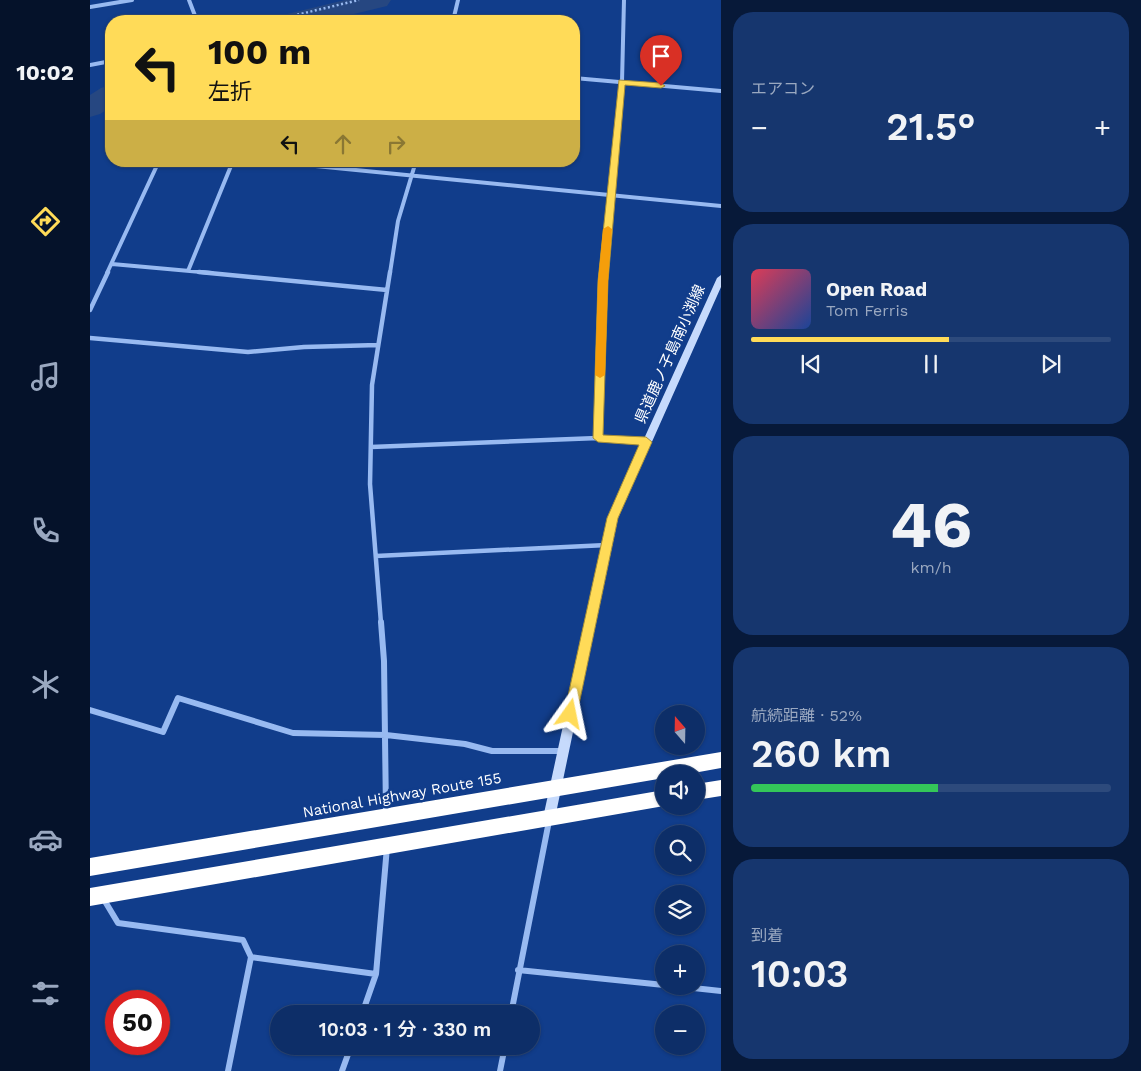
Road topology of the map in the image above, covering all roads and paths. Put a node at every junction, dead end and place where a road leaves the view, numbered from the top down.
1 (132, 0) edge
2 (189, 0) edge
3 (359, 0) edge
4 (458, 0) edge
5 (624, 0) edge
6 (90, 7) edge
7 (195, 15) edge
8 (296, 15) edge
9 (454, 15) edge
10 (105, 62) edge
11 (90, 65) edge
12 (580, 78) edge
13 (622, 82) junction
14 (721, 91) edge
15 (156, 167) edge
16 (231, 167) edge
17 (324, 167) edge
18 (414, 167) edge
19 (412, 176) junction
20 (611, 196) junction
21 (721, 206) edge
22 (112, 264) junction
23 (188, 271) junction
24 (721, 278) edge
25 (387, 290) junction
26 (90, 310) edge
27 (90, 338) edge
28 (378, 345) junction
29 (598, 438) junction
30 (646, 442) junction
31 (371, 447) junction
32 (607, 544) junction
33 (376, 556) junction
34 (90, 710) edge
35 (386, 735) junction
36 (562, 751) junction
37 (721, 760) edge
38 (555, 788) junction
39 (721, 788) edge
40 (705, 791) edge
41 (655, 800) edge
42 (386, 818) junction
43 (549, 818) junction
44 (388, 847) junction
45 (90, 867) edge
46 (96, 896) edge
47 (251, 956) junction
48 (518, 970) junction
49 (376, 974) junction
50 (655, 984) edge
51 (705, 989) edge
52 (721, 991) edge
53 (365, 1005) edge
54 (512, 1005) edge
55 (347, 1055) edge
56 (503, 1055) edge
57 (228, 1071) edge
58 (342, 1071) edge
59 (500, 1071) edge

1 - 6 street
2 - 7 street
3 - 8 path
4 - 9 street
5 - 13 street
10 - 11 street
12 - 13 street
13 - 14 street
13 - 20 street
15 - 22 street
16 - 23 street
17 - 19 street
18 - 19 street
19 - 20 street
19 - 25 street
20 - 21 street
20 - 29 street
22 - 23 street
22 - 26 street
23 - 25 street
24 - 30 main road, 県道鹿ノ子島南小渕線
25 - 28 street
27 - 28 street
28 - 31 street
29 - 30 street
29 - 31 street
30 - 32 main road, 県道鹿ノ子島南小渕線
31 - 33 street
32 - 33 street
32 - 36 main road, 県道鹿ノ子島南小渕線
33 - 35 street
34 - 35 street
35 - 36 street
35 - 42 street
36 - 38 main road, 県道鹿ノ子島南小渕線
37 - 38 highway, National Highway Route 155
38 - 42 highway, National Highway Route 155
38 - 43 main road, 県道鹿ノ子島南小渕線
39 - 40 highway
41 - 43 highway
42 - 45 highway, National Highway Route 155
43 - 44 highway
43 - 48 street
44 - 46 highway
44 - 49 street
46 - 47 street
47 - 49 street
47 - 57 street
48 - 50 street
48 - 54 street
49 - 53 street
51 - 52 street
55 - 58 street
56 - 59 street

